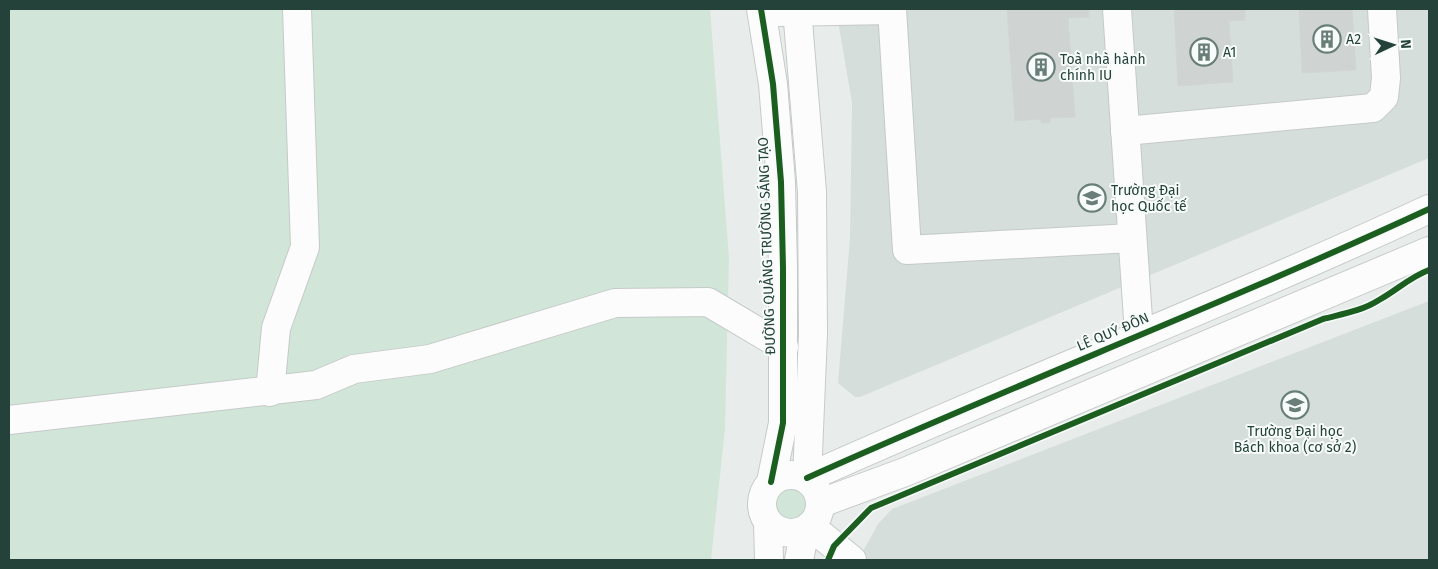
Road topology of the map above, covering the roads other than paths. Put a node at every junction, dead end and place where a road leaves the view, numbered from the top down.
1 (297, 9) edge
2 (1117, 9) edge
3 (1382, 9) edge
4 (797, 10) edge
5 (892, 10) edge
6 (762, 11) edge
7 (1125, 131) junction
8 (1429, 209) edge
9 (1132, 238) junction
10 (1429, 251) edge
11 (1335, 252) junction
12 (1350, 284) junction
13 (1139, 334) junction
14 (784, 347) junction
15 (270, 392) junction
16 (9, 420) edge
17 (807, 478) junction
18 (771, 482) junction
19 (812, 520) junction
20 (768, 522) junction
21 (769, 560) edge
22 (799, 560) edge
23 (852, 560) edge

1 - 15 street
2 - 7 street
3 - 7 street
4 - 5 street
4 - 6 street
4 - 17 street
5 - 9 street
6 - 14 street, ĐƯỜNG QUẢNG TRƯỜNG SÁNG TẠO
7 - 9 street
8 - 11 street, LÊ QUÝ ĐÔN
9 - 13 street
10 - 12 street
11 - 12 street
11 - 13 street, LÊ QUÝ ĐÔN
12 - 19 street
13 - 17 street, LÊ QUÝ ĐÔN
14 - 15 street
14 - 18 street, ĐƯỜNG QUẢNG TRƯỜNG SÁNG TẠO
15 - 16 street
17 - 18 street
17 - 19 street
18 - 20 street
19 - 20 street
19 - 22 street
19 - 23 street
20 - 21 street

